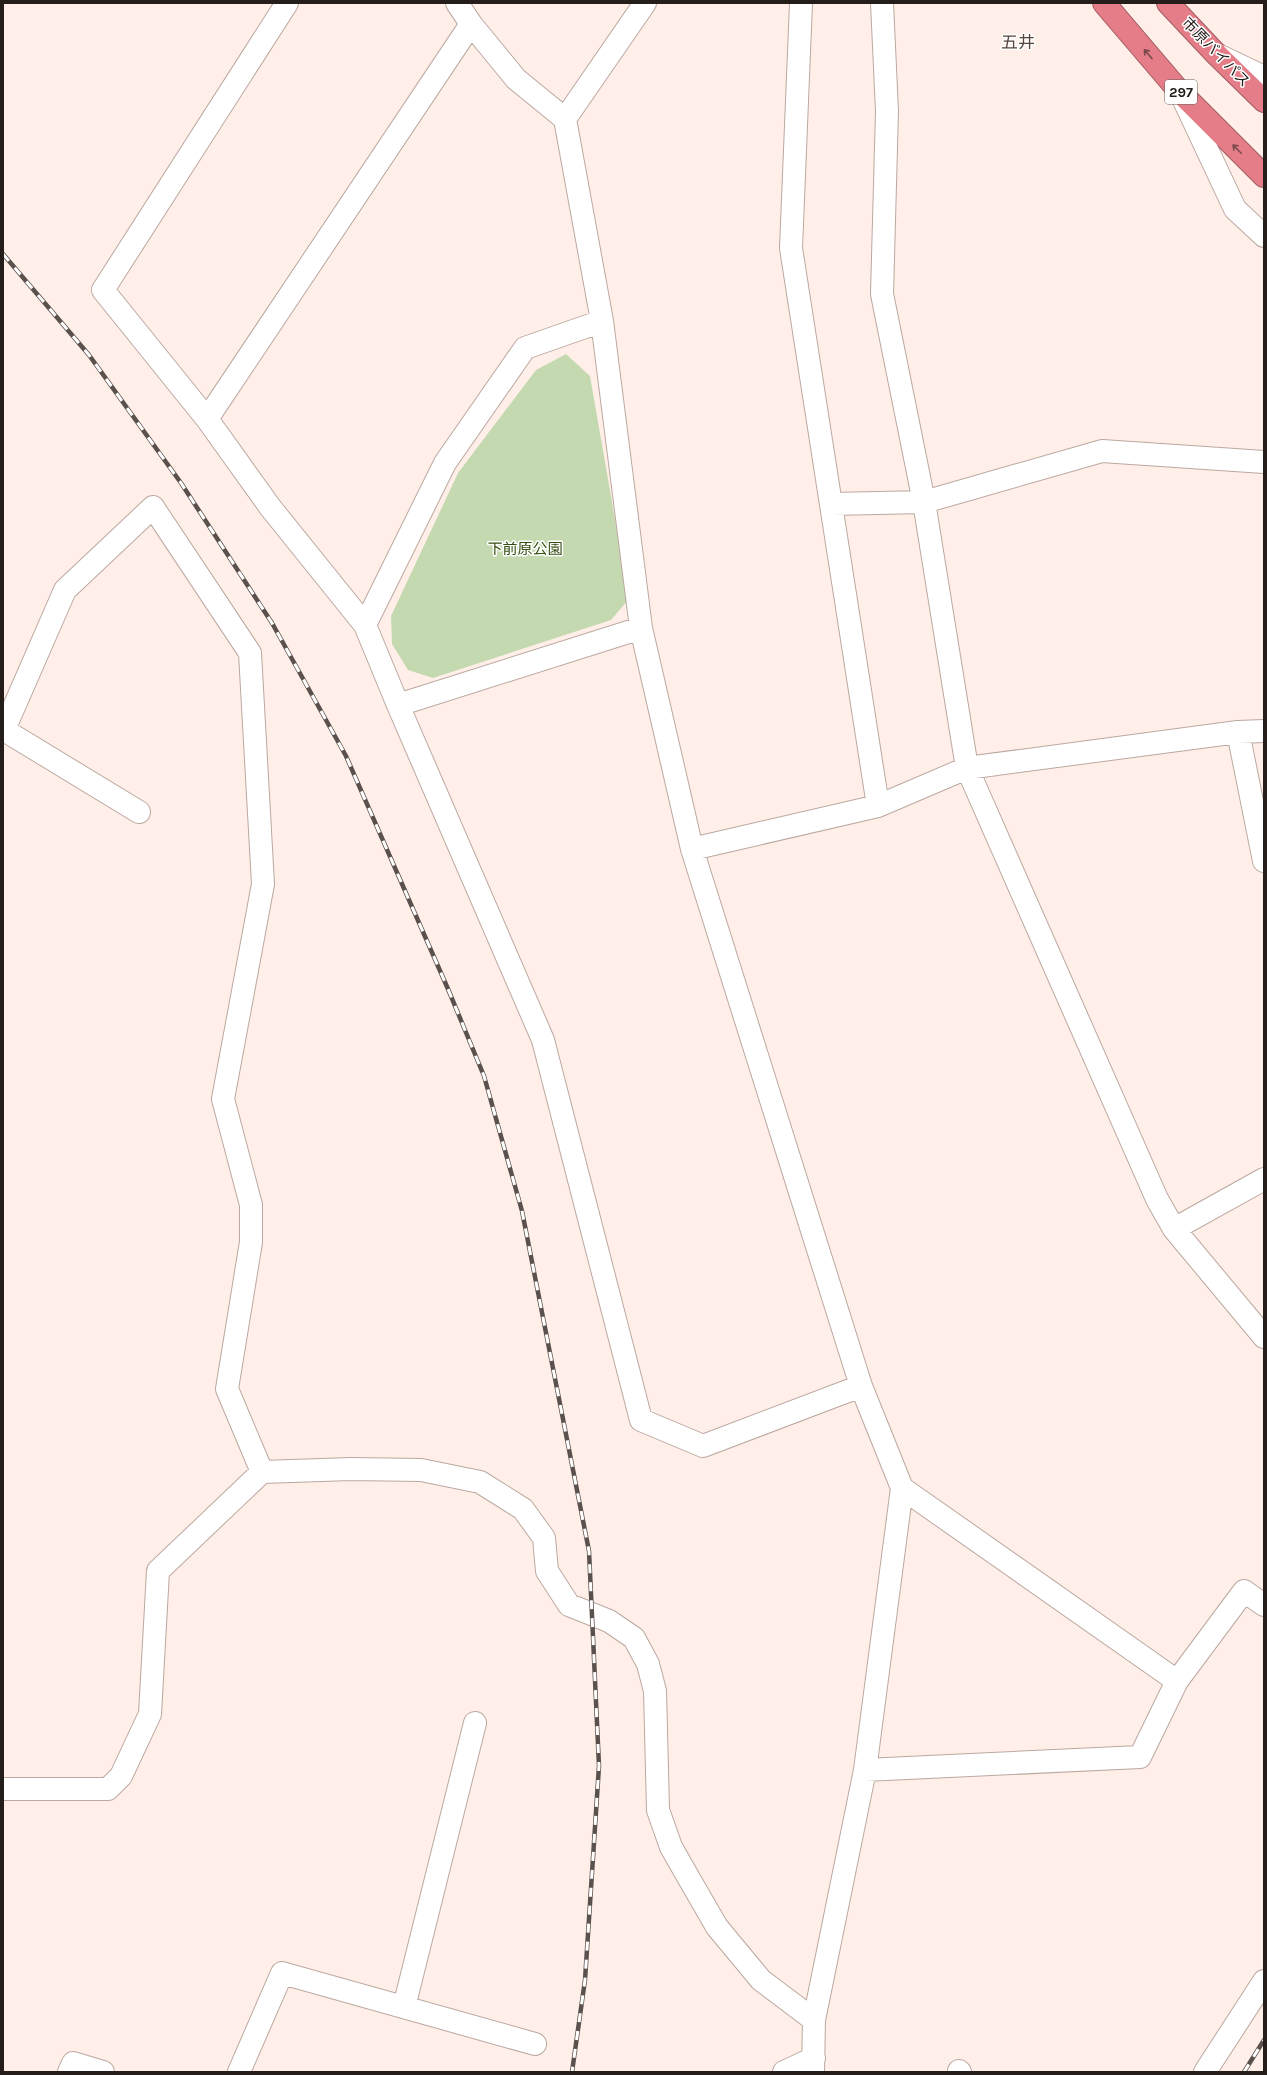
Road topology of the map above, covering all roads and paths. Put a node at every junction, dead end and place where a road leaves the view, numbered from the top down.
1 (287, 3) edge
2 (457, 3) edge
3 (645, 3) edge
4 (802, 3) edge
5 (882, 3) edge
6 (1104, 3) edge
7 (1168, 3) edge
8 (471, 24) junction
9 (1217, 55) junction
10 (1264, 77) edge
11 (1179, 91) junction
12 (1264, 101) edge
13 (565, 119) junction
14 (1264, 176) edge
15 (1264, 236) edge
16 (602, 321) junction
17 (207, 419) junction
18 (1264, 462) edge
19 (924, 502) junction
20 (832, 504) junction
21 (365, 625) junction
22 (640, 628) junction
23 (398, 705) junction
24 (4, 731) edge
25 (1264, 731) edge
26 (1238, 732) junction
27 (967, 768) junction
28 (878, 806) junction
29 (140, 812) dead end
30 (692, 849) junction
31 (1264, 861) edge
32 (1264, 1179) edge
33 (1174, 1229) junction
34 (1264, 1337) edge
35 (861, 1386) junction
36 (262, 1472) junction
37 (902, 1488) junction
38 (1264, 1605) edge
39 (1177, 1681) junction
40 (476, 1723) dead end
41 (865, 1770) junction
42 (3, 1789) edge
43 (1264, 1981) edge
44 (404, 2007) junction
45 (814, 2020) junction
46 (535, 2044) dead end
47 (813, 2065) edge
48 (69, 2072) edge
49 (103, 2072) edge
50 (239, 2072) edge
51 (784, 2072) edge
52 (1205, 2072) edge

1 - 17 street
2 - 8 street
3 - 13 street
4 - 20 street
5 - 19 street
11 -> 6 highway, 297
7 - 9 highway, 市原バイパス
8 - 13 street
8 - 17 street
9 - 10 street
9 - 12 highway, 市原バイパス
14 -> 11 highway, 297
11 - 15 street
13 - 16 street
16 - 21 street
16 - 22 street
17 - 21 street
18 - 19 street
19 - 20 street
19 - 27 street
20 - 28 street
21 - 23 street
22 - 23 street
22 - 30 street
23 - 35 street
24 - 29 street
24 - 36 street
25 - 26 street
26 - 27 street
26 - 31 street
27 - 28 street
27 - 33 street
28 - 30 street
30 - 35 street
32 - 33 street
33 - 34 street
35 - 37 street
36 - 42 street
36 - 45 street
37 - 39 street
37 - 41 street
38 - 39 street
39 - 41 street
40 - 44 street
41 - 45 street
43 - 52 street
44 - 46 street
44 - 50 street
45 - 47 street
47 - 51 street
48 - 49 street

